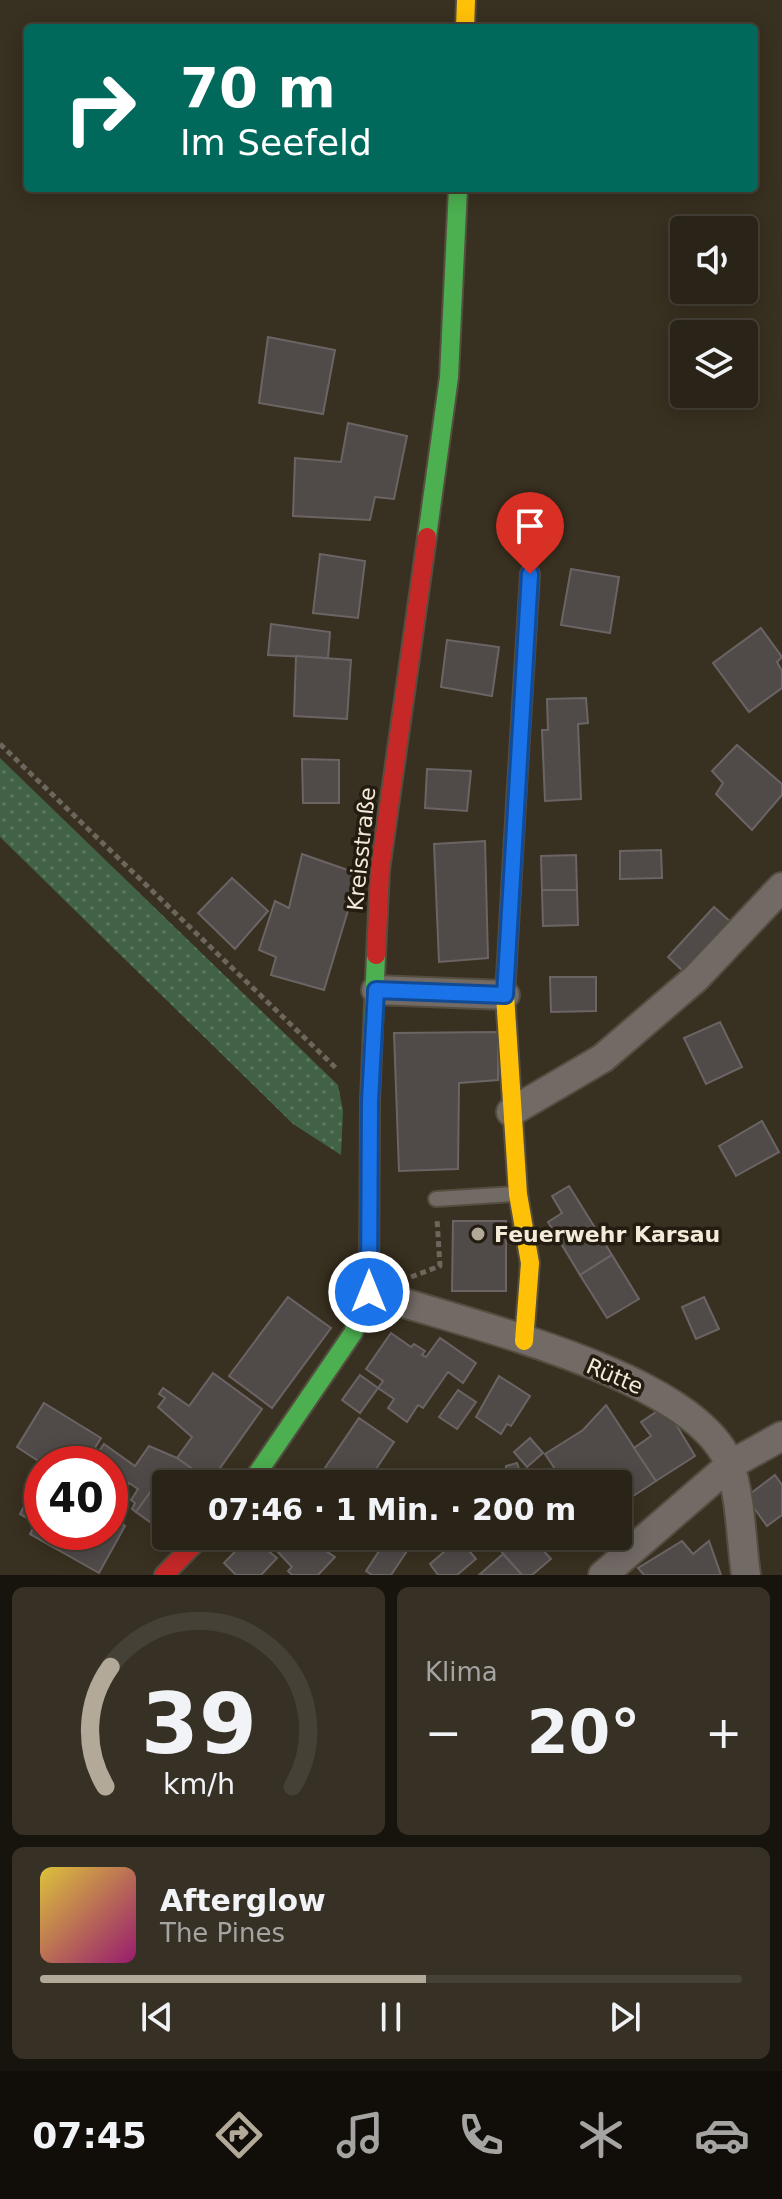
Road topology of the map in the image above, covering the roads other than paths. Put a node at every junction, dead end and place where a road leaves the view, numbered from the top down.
1 (466, 0) edge
2 (465, 24) edge
3 (458, 192) edge
4 (530, 574) dead end
5 (782, 887) edge
6 (376, 990) junction
7 (505, 995) junction
8 (511, 1112) junction
9 (518, 1194) junction
10 (436, 1199) road end
11 (369, 1292) junction
12 (524, 1341) junction
13 (782, 1436) edge
14 (730, 1465) junction
15 (260, 1470) edge
16 (191, 1550) edge
17 (175, 1571) edge
18 (603, 1575) edge
19 (746, 1575) edge

1 - 2 street
3 - 6 street, Kreisstraße
4 - 7 street
5 - 8 street
6 - 7 street
6 - 11 street, Kreisstraße
7 - 8 street
8 - 9 street
9 - 10 lane
9 - 12 street
11 - 12 street, Rütte
11 - 15 street, Kreisstraße
12 - 14 street, Rütte
13 - 14 street
14 - 18 street
14 - 19 street, Rütte
16 - 17 street

